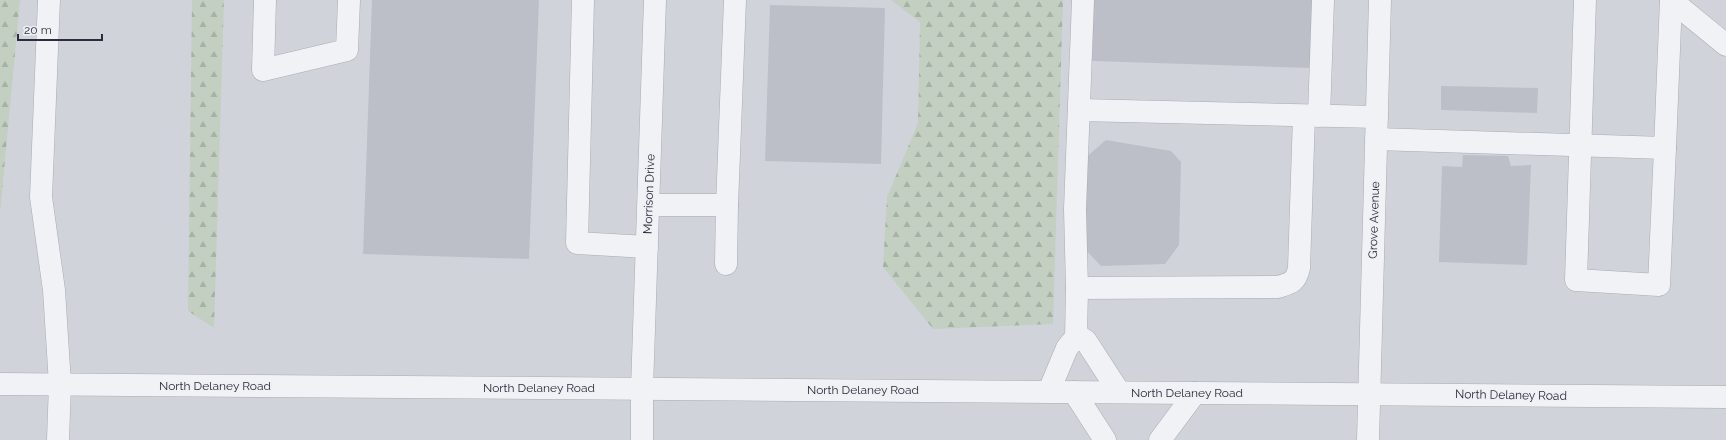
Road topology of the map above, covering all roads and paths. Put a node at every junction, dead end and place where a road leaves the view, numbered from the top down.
1 (48, 0) edge
2 (265, 0) edge
3 (349, 0) edge
4 (582, 0) edge
5 (655, 0) edge
6 (735, 0) edge
7 (1083, 0) edge
8 (1322, 0) edge
9 (1380, 0) edge
10 (1584, 0) edge
11 (1671, 0) edge
12 (1726, 45) edge
13 (1079, 110) junction
14 (1311, 116) junction
15 (1377, 117) junction
16 (1376, 139) junction
17 (1581, 146) junction
18 (1665, 148) junction
19 (648, 205) junction
20 (727, 205) junction
21 (647, 247) junction
22 (726, 264) dead end
23 (1077, 288) junction
24 (1076, 338) junction
25 (0, 384) edge
26 (60, 384) junction
27 (642, 389) junction
28 (1049, 392) junction
29 (1074, 392) junction
30 (1119, 392) junction
31 (1195, 392) junction
32 (1369, 394) junction
33 (1726, 397) edge
34 (58, 440) edge
35 (642, 440) edge
36 (1105, 440) edge
37 (1160, 440) edge
38 (1368, 440) edge

1 - 26 street
2 - 3 street
4 - 21 street
5 - 19 street, Morrison Drive
6 - 20 street
7 - 13 street
8 - 14 street
9 - 15 street, Grove Avenue
10 - 17 street
11 - 12 street
11 - 18 street
13 - 14 street
13 - 23 street
14 - 15 street
14 - 23 street
15 - 16 street, Grove Avenue
16 - 17 street
16 - 32 street, Grove Avenue
17 - 18 street
17 - 18 street
19 - 20 street
19 - 21 street, Morrison Drive
20 - 22 street
21 - 27 street, Morrison Drive
23 - 24 street
24 - 28 street
24 - 30 street
25 - 26 street, North Delaney Road
26 - 27 street, North Delaney Road
26 - 34 street
27 - 28 street, North Delaney Road
27 - 35 street, Morrison Drive
28 - 29 street, North Delaney Road
29 - 30 street, North Delaney Road
29 - 36 street
30 - 31 street, North Delaney Road
31 - 32 street, North Delaney Road
31 - 37 street
32 - 33 street, North Delaney Road
32 - 38 street, Grove Avenue

